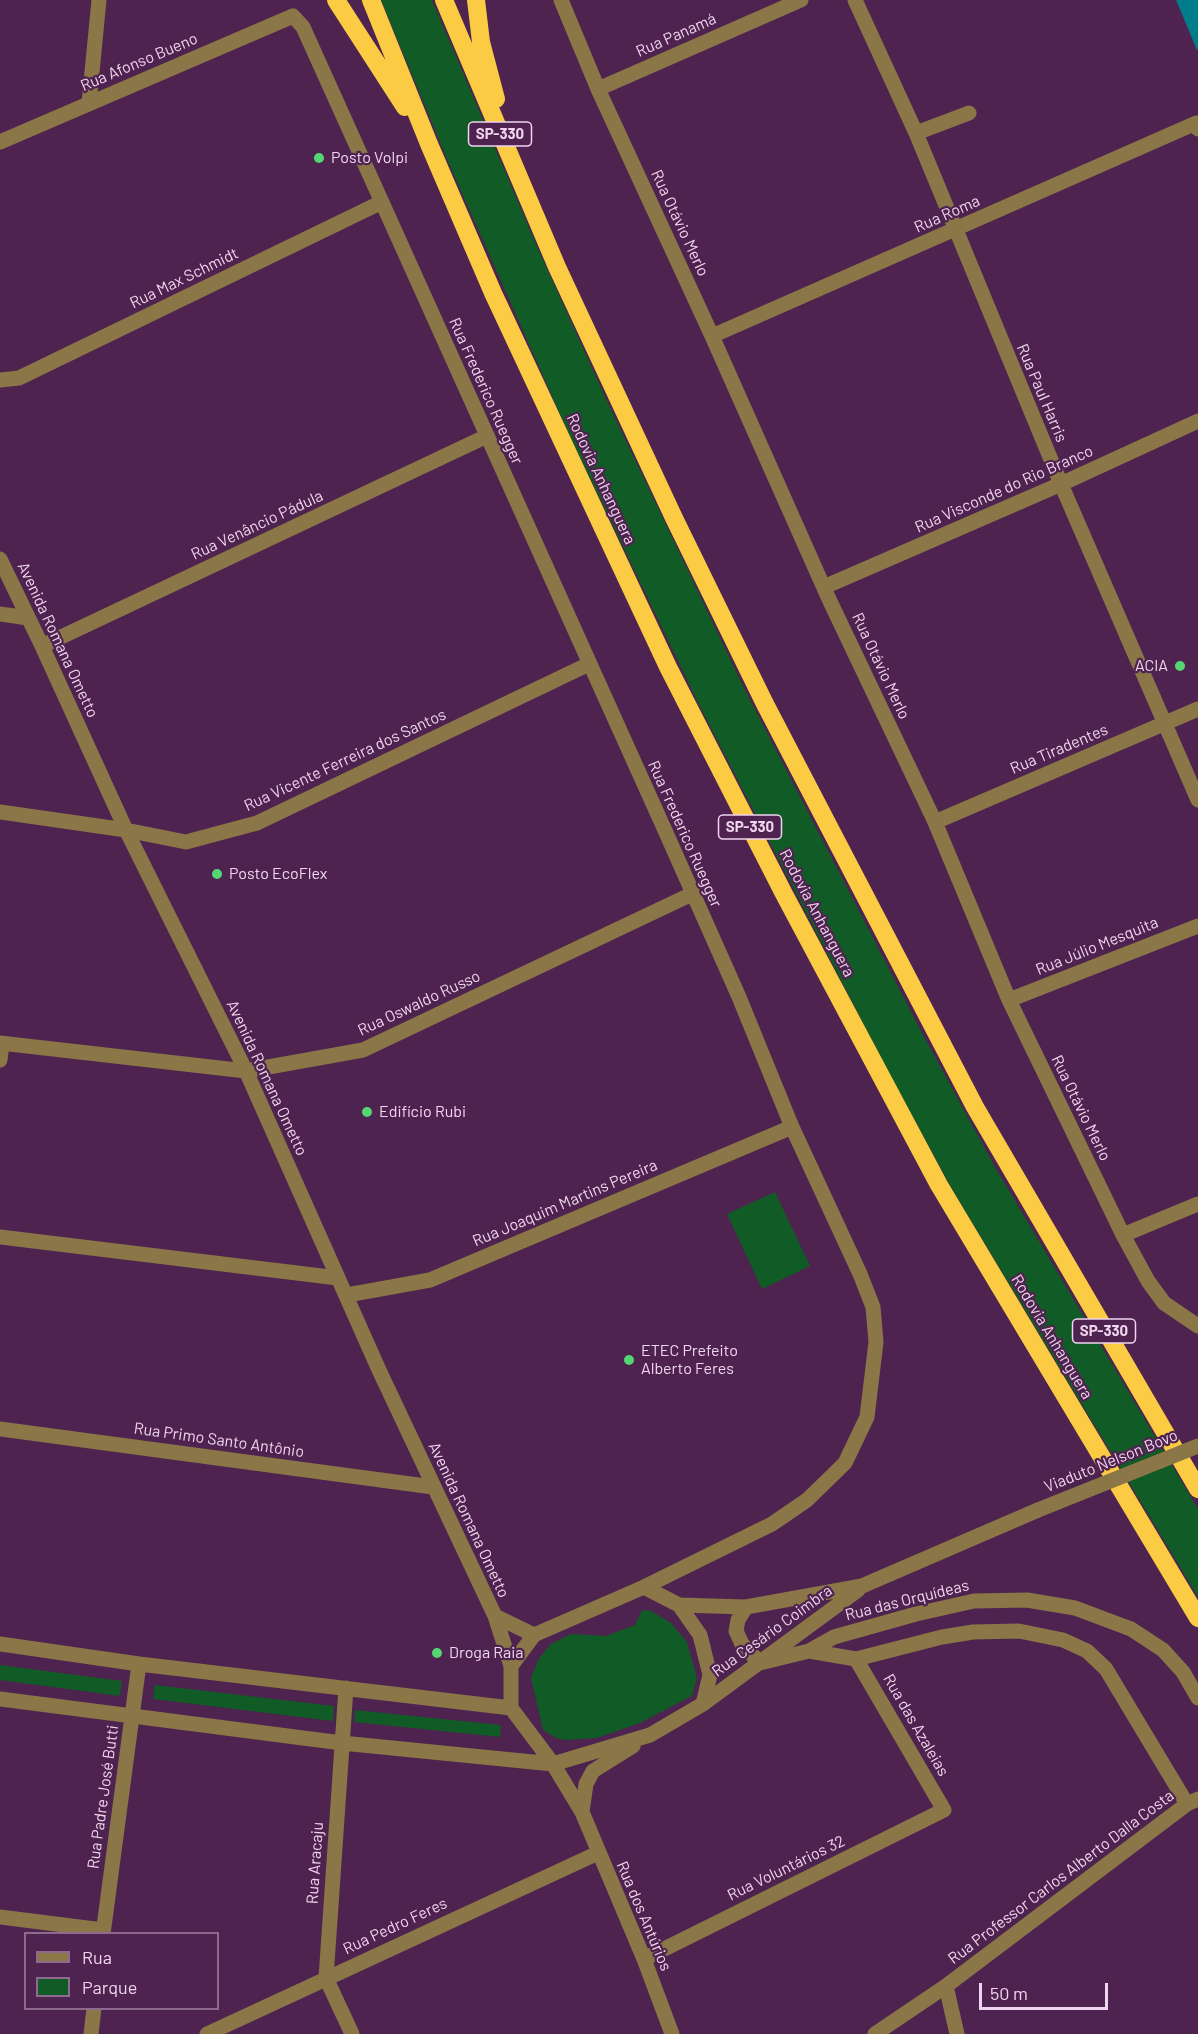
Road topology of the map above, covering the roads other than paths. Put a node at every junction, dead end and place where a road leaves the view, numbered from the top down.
1 (99, 0) edge
2 (336, 0) edge
3 (371, 0) edge
4 (444, 0) edge
5 (476, 0) edge
6 (561, 0) edge
7 (801, 0) edge
8 (855, 0) edge
9 (293, 16) joint
10 (598, 89) junction
11 (89, 103) junction
12 (969, 113) dead end
13 (1197, 126) edge
14 (916, 133) junction
15 (0, 142) edge
16 (429, 144) junction
17 (382, 202) junction
18 (955, 230) junction
19 (557, 267) junction
20 (712, 336) junction
21 (0, 380) edge
22 (1198, 421) edge
23 (487, 436) junction
24 (1061, 484) junction
25 (0, 559) edge
26 (824, 587) junction
27 (0, 614) edge
28 (28, 618) junction
29 (42, 646) junction
30 (589, 664) junction
31 (1198, 709) edge
32 (1164, 724) junction
33 (1198, 800) edge
34 (0, 812) edge
35 (935, 822) junction
36 (126, 830) junction
37 (692, 894) junction
38 (1198, 926) edge
39 (1009, 1000) junction
40 (1, 1043) edge
41 (0, 1060) edge
42 (246, 1071) junction
43 (792, 1127) junction
44 (1198, 1204) edge
45 (1123, 1235) junction
46 (0, 1237) edge
47 (338, 1278) junction
48 (347, 1294) junction
49 (1198, 1326) edge
50 (0, 1429) edge
51 (1198, 1446) edge
52 (433, 1487) junction
53 (1198, 1490) edge
54 (644, 1587) junction
55 (862, 1587) junction
56 (679, 1605) junction
57 (746, 1607) junction
58 (495, 1616) junction
59 (1198, 1618) edge
60 (534, 1635) junction
61 (0, 1644) edge
62 (809, 1651) junction
63 (856, 1659) junction
64 (760, 1663) junction
65 (139, 1664) junction
66 (510, 1666) junction
67 (346, 1689) junction
68 (1198, 1698) edge
69 (0, 1699) edge
70 (703, 1704) junction
71 (511, 1708) junction
72 (133, 1716) junction
73 (650, 1735) junction
74 (342, 1743) junction
75 (553, 1764) junction
76 (1193, 1802) edge
77 (944, 1810) joint
78 (582, 1812) junction
79 (598, 1853) junction
80 (0, 1917) edge
81 (103, 1932) edge
82 (644, 1959) junction
83 (326, 1978) junction
84 (946, 1986) junction
85 (94, 2010) edge
86 (91, 2034) edge
87 (207, 2034) edge
88 (352, 2034) edge
89 (672, 2034) edge
90 (875, 2034) edge
91 (957, 2034) edge

1 - 11 street
2 - 16 highway
3 - 16 highway, Rodovia Anhanguera / SP-330
4 - 19 highway, SP-330
5 - 19 highway
6 - 10 street, Rua Otávio Merlo
7 - 10 street, Rua Panamá
8 - 14 street, Rua Paul Harris
9 - 11 street, Rua Afonso Bueno
9 - 17 street, Rua Frederico Ruegger
10 - 20 street, Rua Otávio Merlo
11 - 15 street, Rua Afonso Bueno
12 - 14 street
13 - 18 street, Rua Roma
14 - 18 street, Rua Paul Harris
16 - 59 highway, Rodovia Anhanguera / SP-330
17 - 21 street, Rua Max Schmidt
17 - 23 street, Rua Frederico Ruegger
18 - 20 street, Rua Roma
18 - 24 street, Rua Paul Harris
19 - 53 highway, SP-330
20 - 26 street, Rua Otávio Merlo
22 - 24 street, Rua Visconde do Rio Branco
23 - 29 street, Rua Venâncio Pádula
23 - 30 street, Rua Frederico Ruegger
24 - 26 street, Rua Visconde do Rio Branco
24 - 32 street, Rua Paul Harris
25 - 28 street, Avenida Romana Ometto
26 - 35 street, Rua Otávio Merlo
27 - 28 street
28 - 29 street, Avenida Romana Ometto
29 - 36 street, Avenida Romana Ometto
30 - 36 street, Rua Vicente Ferreira dos Santos
30 - 37 street, Rua Frederico Ruegger
31 - 32 street, Rua Tiradentes
32 - 33 street, Rua Paul Harris
32 - 35 street, Rua Tiradentes
34 - 36 street, Rua Vicente Ferreira dos Santos
35 - 39 street, Rua Otávio Merlo
36 - 42 street, Avenida Romana Ometto
37 - 42 street, Rua Oswaldo Russo
37 - 43 street, Rua Frederico Ruegger
38 - 39 street, Rua Júlio Mesquita
39 - 45 street, Rua Otávio Merlo
40 - 41 street
40 - 42 street, Rua Oswaldo Russo
42 - 47 street, Avenida Romana Ometto
43 - 48 street, Rua Joaquim Martins Pereira
43 - 54 street, Rua Frederico Ruegger
44 - 45 street
45 - 49 street, Rua Otávio Merlo
46 - 47 street
47 - 48 street, Avenida Romana Ometto
48 - 52 street, Avenida Romana Ometto
50 - 52 street, Rua Primo Santo Antônio
51 - 55 street, Viaduto Nelson Bovo, bridge
52 - 58 street, Avenida Romana Ometto
54 - 56 street
54 - 60 street
55 - 57 street
55 - 64 street, Rua Cesário Coimbra
56 - 57 street
56 - 70 street
57 - 64 street
58 - 60 street, Avenida Romana Ometto
58 - 66 street, Avenida Romana Ometto
60 - 66 street
61 - 65 street
62 - 63 street, Rua das Orquídeas
62 - 64 street, Rua das Orquídeas
62 - 68 street, Rua das Orquídeas
63 - 76 street, Rua das Orquídeas
63 - 77 street, Rua das Azaleias
64 - 70 street, Rua Cesário Coimbra
65 - 67 street
65 - 72 street, Rua Padre José Butti
66 - 71 street
67 - 71 street
67 - 74 street, Rua Aracaju
69 - 72 street
70 - 73 street
71 - 75 street
72 - 74 street
72 - 81 street, Rua Padre José Butti
73 - 75 street
73 - 78 street
74 - 75 street
74 - 83 street, Rua Aracaju
75 - 78 street, Rua dos Antúrios
76 - 84 street, Rua Professor Carlos Alberto Dalla Costa
77 - 82 street, Rua Voluntários 32
78 - 79 street, Rua dos Antúrios
79 - 82 street, Rua dos Antúrios
79 - 83 street, Rua Pedro Feres
80 - 81 street
82 - 89 street, Rua dos Antúrios
83 - 87 street, Rua Pedro Feres
83 - 88 street, Rua Aracaju
84 - 90 street, Rua Professor Carlos Alberto Dalla Costa
84 - 91 street, Rua Professor Carlos Alberto Dalla Costa
85 - 86 street

